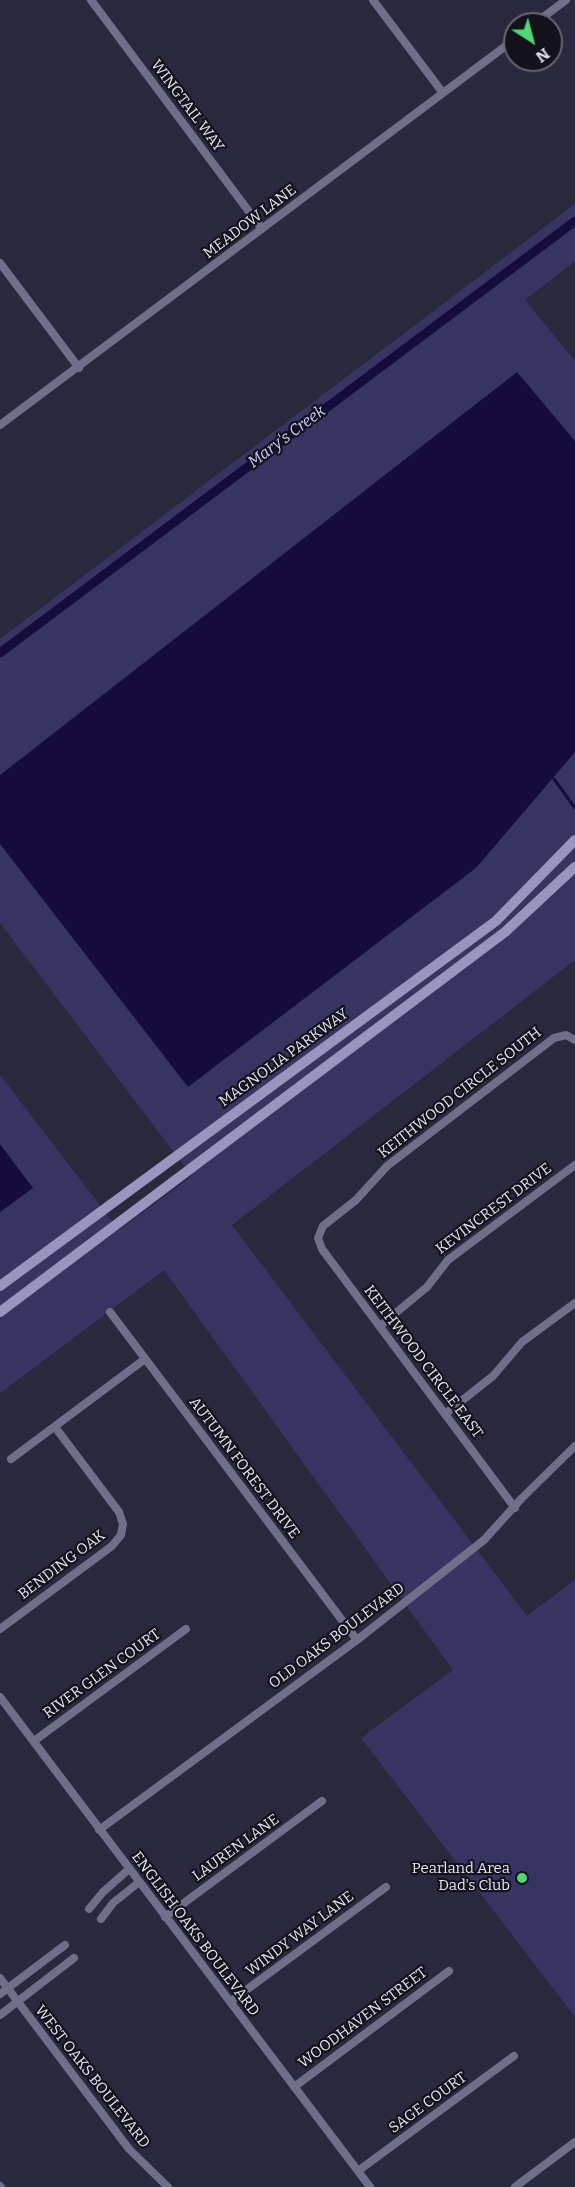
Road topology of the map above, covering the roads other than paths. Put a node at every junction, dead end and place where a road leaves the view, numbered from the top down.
1 (91, 0) edge
2 (374, 0) edge
3 (566, 0) edge
4 (550, 12) edge
5 (503, 48) edge
6 (443, 93) junction
7 (262, 229) junction
8 (0, 263) edge
9 (78, 368) junction
10 (0, 425) edge
11 (575, 840) edge
12 (575, 867) edge
13 (508, 909) junction
14 (519, 920) junction
15 (572, 1038) edge
16 (194, 1143) junction
17 (205, 1158) junction
18 (575, 1165) edge
19 (320, 1230) joint
20 (58, 1243) junction
21 (70, 1259) junction
22 (0, 1286) edge
23 (575, 1303) edge
24 (0, 1312) edge
25 (110, 1312) dead end
26 (380, 1326) junction
27 (145, 1359) junction
28 (445, 1414) junction
29 (55, 1427) junction
30 (575, 1446) edge
31 (11, 1459) dead end
32 (515, 1508) junction
33 (0, 1629) edge
34 (186, 1629) dead end
35 (357, 1640) junction
36 (0, 1696) edge
37 (34, 1741) junction
38 (322, 1801) dead end
39 (99, 1830) junction
40 (128, 1870) junction
41 (138, 1883) junction
42 (386, 1887) dead end
43 (89, 1909) dead end
44 (165, 1917) junction
45 (101, 1919) dead end
46 (64, 1945) dead end
47 (74, 1958) dead end
48 (449, 1971) dead end
49 (0, 1978) edge
50 (4, 1991) edge
51 (17, 2002) junction
52 (230, 2002) junction
53 (0, 2015) edge
54 (514, 2056) dead end
55 (294, 2087) junction
56 (575, 2142) edge
57 (358, 2171) junction
58 (168, 2187) edge
59 (370, 2187) edge
60 (516, 2187) edge

1 - 7 street, WINGTAIL WAY
2 - 6 street
3 - 4 street
5 - 6 street, MEADOW LANE
6 - 7 street, MEADOW LANE
7 - 9 street, MEADOW LANE
8 - 9 street
9 - 10 street, MEADOW LANE
11 - 13 street, MAGNOLIA PARKWAY
12 - 14 street, MAGNOLIA PARKWAY
13 - 14 street
13 - 16 street, MAGNOLIA PARKWAY
14 - 17 street, MAGNOLIA PARKWAY
15 - 19 street, KEITHWOOD CIRCLE SOUTH
16 - 17 street
16 - 20 street, MAGNOLIA PARKWAY
17 - 21 street, MAGNOLIA PARKWAY
18 - 26 street, KEVINCREST DRIVE
19 - 26 street, KEITHWOOD CIRCLE EAST
20 - 21 street
20 - 22 street, MAGNOLIA PARKWAY
21 - 24 street, MAGNOLIA PARKWAY
23 - 28 street
25 - 27 street, AUTUMN FOREST DRIVE
26 - 28 street, KEITHWOOD CIRCLE EAST
27 - 29 street
27 - 35 street, AUTUMN FOREST DRIVE
28 - 32 street, KEITHWOOD CIRCLE EAST
29 - 31 street
29 - 33 street, BENDING OAK
30 - 32 street, OLD OAKS BOULEVARD
32 - 35 street, OLD OAKS BOULEVARD
34 - 37 street, RIVER GLEN COURT
35 - 39 street, OLD OAKS BOULEVARD
36 - 37 street, ENGLISH OAKS BOULEVARD
37 - 39 street, ENGLISH OAKS BOULEVARD
38 - 44 street, LAUREN LANE
39 - 40 street, ENGLISH OAKS BOULEVARD
40 - 41 street, ENGLISH OAKS BOULEVARD
40 - 43 street
41 - 44 street, ENGLISH OAKS BOULEVARD
41 - 45 street
42 - 52 street, WINDY WAY LANE
44 - 52 street, ENGLISH OAKS BOULEVARD
46 - 50 street
47 - 51 street
48 - 55 street, WOODHAVEN STREET
49 - 50 street, WEST OAKS BOULEVARD
50 - 51 street, WEST OAKS BOULEVARD
51 - 53 street
51 - 58 street, WEST OAKS BOULEVARD
52 - 55 street, ENGLISH OAKS BOULEVARD
54 - 57 street, SAGE COURT
55 - 57 street, ENGLISH OAKS BOULEVARD
56 - 60 street
57 - 59 street, ENGLISH OAKS BOULEVARD

